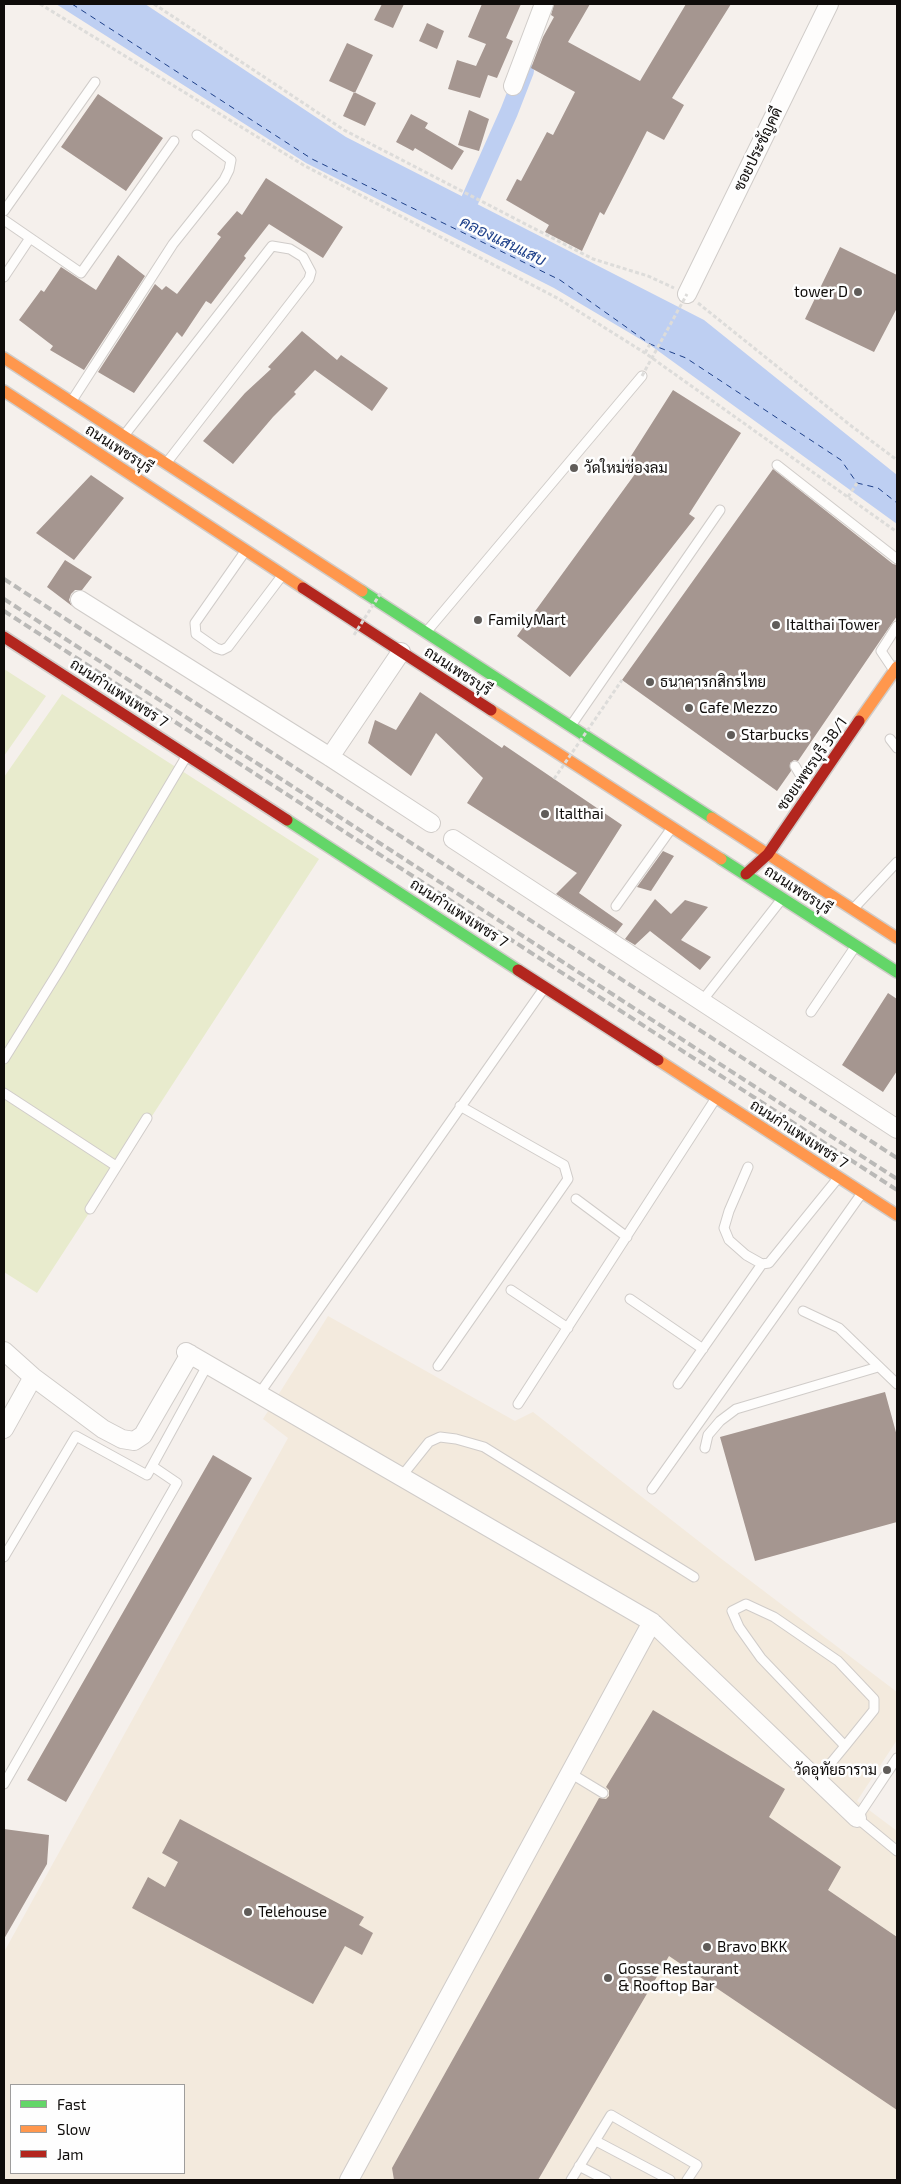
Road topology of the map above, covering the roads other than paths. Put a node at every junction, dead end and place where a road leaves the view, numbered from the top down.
1 (544, 4) edge
2 (829, 4) edge
3 (95, 82) dead end
4 (514, 86) dead end
5 (197, 135) dead end
6 (174, 141) dead end
7 (4, 211) edge
8 (4, 220) edge
9 (30, 238) junction
10 (4, 277) edge
11 (687, 294) road end
12 (4, 358) edge
13 (642, 376) road end
14 (4, 391) edge
15 (71, 401) junction
16 (125, 436) junction
17 (167, 463) junction
18 (778, 465) dead end
19 (720, 510) dead end
20 (246, 550) junction
21 (897, 559) edge
22 (282, 575) junction
23 (80, 600) dead end
24 (403, 618) junction
25 (897, 626) edge
26 (426, 632) junction
27 (4, 636) edge
28 (385, 642) junction
29 (401, 652) junction
30 (896, 669) edge
31 (570, 727) junction
32 (890, 740) dead end
33 (897, 748) edge
34 (187, 755) junction
35 (330, 757) junction
36 (795, 766) dead end
37 (810, 793) junction
38 (431, 823) dead end
39 (672, 827) junction
40 (453, 839) dead end
41 (768, 854) junction
42 (897, 862) edge
43 (746, 874) junction
44 (783, 898) junction
45 (616, 906) dead end
46 (853, 909) junction
47 (897, 938) edge
48 (856, 945) junction
49 (897, 972) edge
50 (545, 987) junction
51 (702, 1001) junction
52 (811, 1012) dead end
53 (4, 1059) edge
54 (4, 1093) edge
55 (716, 1098) junction
56 (460, 1106) junction
57 (147, 1118) dead end
58 (897, 1129) edge
59 (116, 1166) junction
60 (748, 1167) dead end
61 (838, 1177) junction
62 (862, 1192) junction
63 (576, 1199) dead end
64 (90, 1209) dead end
65 (897, 1216) edge
66 (627, 1237) junction
67 (762, 1264) junction
68 (511, 1290) dead end
69 (630, 1299) dead end
70 (803, 1311) dead end
71 (568, 1328) junction
72 (703, 1349) junction
73 (4, 1351) edge
74 (208, 1364) junction
75 (438, 1366) dead end
76 (878, 1366) junction
77 (33, 1377) junction
78 (678, 1384) dead end
79 (897, 1384) edge
80 (258, 1394) junction
81 (518, 1404) dead end
82 (4, 1428) edge
83 (705, 1448) dead end
84 (152, 1466) junction
85 (401, 1477) junction
86 (652, 1489) dead end
87 (4, 1557) edge
88 (694, 1577) dead end
89 (652, 1622) junction
90 (845, 1746) junction
91 (897, 1758) edge
92 (570, 1773) junction
93 (818, 1780) junction
94 (4, 1784) edge
95 (602, 1793) dead end
96 (857, 1818) junction
97 (897, 1851) edge
98 (596, 2141) junction
99 (580, 2166) junction
100 (349, 2180) edge
101 (571, 2180) edge
102 (606, 2180) edge
103 (670, 2180) edge
104 (687, 2180) edge

1 - 4 street
2 - 11 street, ซอยประชัญคดี
3 - 7 lane
5 - 15 lane
6 - 9 lane
8 - 9 lane
9 - 10 lane
12 - 15 main road, ถนนเพชรบุรี
13 - 26 lane
14 - 20 main road, ถนนเพชรบุรี
15 - 16 main road, ถนนเพชรบุรี
16 - 17 main road, ถนนเพชรบุรี
16 - 17 lane
17 - 24 main road, ถนนเพชรบุรี
18 - 21 lane
19 - 31 lane
20 - 22 main road, ถนนเพชรบุรี
20 - 22 lane
22 - 28 main road, ถนนเพชรบุรี
23 - 35 street
24 - 26 main road, ถนนเพชรบุรี
24 - 28 main road
25 - 30 lane
26 - 31 main road, ถนนเพชรบุรี
27 - 34 main road, ถนนกำแพงเพชร 7
28 - 29 main road, ถนนเพชรบุรี
29 - 35 street
29 - 39 main road, ถนนเพชรบุรี
30 - 37 main road, ซอยเพชรบุรี 38/1
31 - 41 main road, ถนนเพชรบุรี
32 - 33 lane
34 - 50 main road, ถนนกำแพงเพชร 7
34 - 53 lane
35 - 38 street
36 - 37 lane
37 - 41 main road, ซอยเพชรบุรี 38/1
39 - 43 main road, ถนนเพชรบุรี
39 - 45 lane
40 - 51 street
41 - 43 main road, ซอยเพชรบุรี 38/1
41 - 46 main road, ถนนเพชรบุรี
42 - 46 lane
43 - 44 main road, ถนนเพชรบุรี
44 - 48 main road, ถนนเพชรบุรี
44 - 51 lane
46 - 47 main road, ถนนเพชรบุรี
48 - 49 main road, ถนนเพชรบุรี
48 - 52 lane
50 - 55 main road, ถนนกำแพงเพชร 7
50 - 56 lane
51 - 58 street
54 - 59 lane
55 - 61 main road, ถนนกำแพงเพชร 7
55 - 66 lane
56 - 75 lane
56 - 80 lane
57 - 59 lane
59 - 64 lane
60 - 67 lane
61 - 62 main road, ถนนกำแพงเพชร 7
61 - 67 lane
62 - 65 main road, ถนนกำแพงเพชร 7
62 - 86 lane
63 - 66 lane
66 - 71 lane
67 - 72 lane
68 - 71 lane
69 - 72 lane
70 - 76 lane
71 - 81 lane
72 - 78 lane
73 - 77 street
74 - 77 street
74 - 80 street
74 - 84 lane
76 - 79 lane
76 - 83 lane
77 - 82 street
80 - 85 street
84 - 87 lane
84 - 94 lane
85 - 88 lane
85 - 89 street
89 - 92 street
89 - 93 street
90 - 90 lane
90 - 93 lane
91 - 96 lane
92 - 95 lane
92 - 100 street
93 - 96 street
96 - 97 lane
98 - 99 lane
98 - 103 lane
98 - 104 lane
99 - 101 lane
99 - 102 lane

